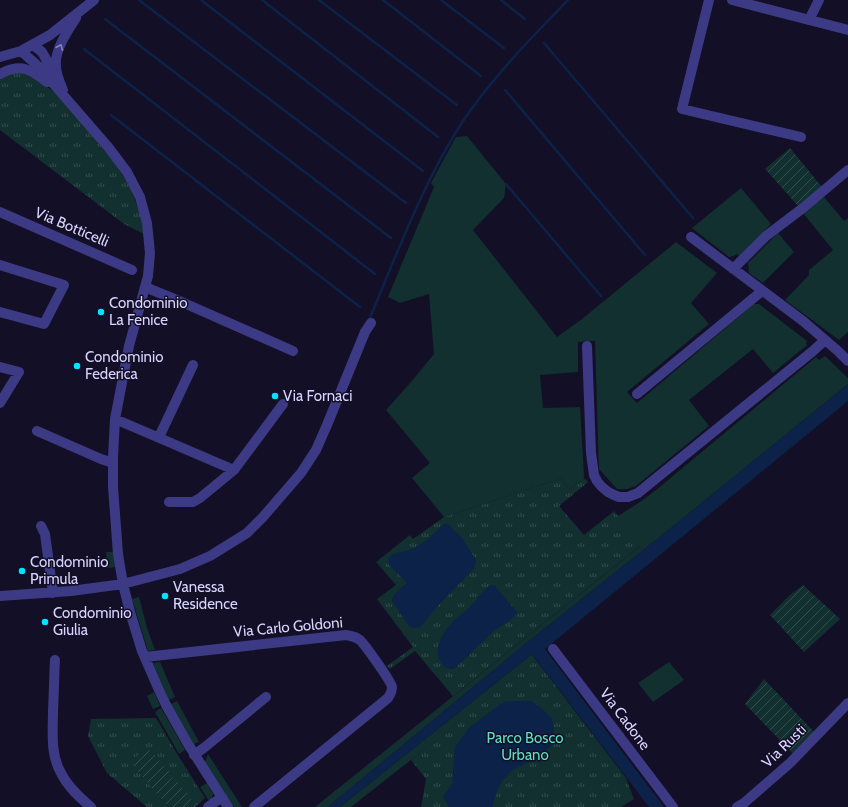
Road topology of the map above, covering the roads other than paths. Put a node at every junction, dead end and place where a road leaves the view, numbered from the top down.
1 (94, 0) edge
2 (709, 0) edge
3 (732, 0) edge
4 (819, 0) edge
5 (82, 9) junction
6 (809, 20) junction
7 (848, 30) edge
8 (33, 45) junction
9 (17, 52) junction
10 (0, 57) edge
11 (0, 72) edge
12 (60, 91) junction
13 (801, 137) dead end
14 (848, 170) edge
15 (0, 212) edge
16 (691, 237) dead end
17 (0, 265) edge
18 (733, 269) junction
19 (132, 270) dead end
20 (145, 287) junction
21 (762, 291) junction
22 (0, 312) edge
23 (371, 323) dead end
24 (825, 340) junction
25 (587, 346) dead end
26 (293, 351) dead end
27 (848, 361) edge
28 (193, 365) dead end
29 (0, 367) edge
30 (637, 394) dead end
31 (0, 404) edge
32 (284, 404) dead end
33 (115, 418) junction
34 (37, 431) dead end
35 (159, 437) junction
36 (113, 463) junction
37 (234, 470) junction
38 (169, 502) dead end
39 (41, 526) dead end
40 (123, 584) junction
41 (53, 593) junction
42 (0, 596) edge
43 (553, 649) dead end
44 (145, 657) junction
45 (54, 660) dead end
46 (266, 697) dead end
47 (848, 703) edge
48 (194, 755) junction
49 (222, 797) junction
50 (91, 807) edge
51 (208, 807) edge
52 (228, 807) edge
53 (254, 807) edge
54 (673, 807) edge
55 (737, 807) edge

1 - 5 street
2 - 13 street
3 - 6 street
4 - 6 street
5 - 8 street
12 -> 5 street
6 - 7 street
8 - 9 street
8 - 12 street
9 - 10 street
9 - 11 street
9 - 12 street
11 - 12 street
12 - 20 street
14 - 18 street
15 - 19 street, Via Botticelli
16 - 18 street
17 - 22 street
18 - 21 street
20 - 26 street
20 - 33 street
21 - 24 street
21 - 30 street
23 - 40 street
24 - 25 street
24 - 27 street
28 - 35 street
29 - 31 street
32 - 37 street
33 - 35 street
33 - 36 street
34 - 36 street
35 - 37 street
36 - 40 street
37 - 38 street
39 - 41 street
40 - 41 street
40 - 44 street
41 - 42 street
43 - 54 street, Via Cadone
44 - 48 street
44 - 53 street, Via Carlo Goldoni
45 - 50 street
46 - 48 street
47 - 55 street, Via Rusti
48 - 49 street
49 - 51 street
49 - 52 street

